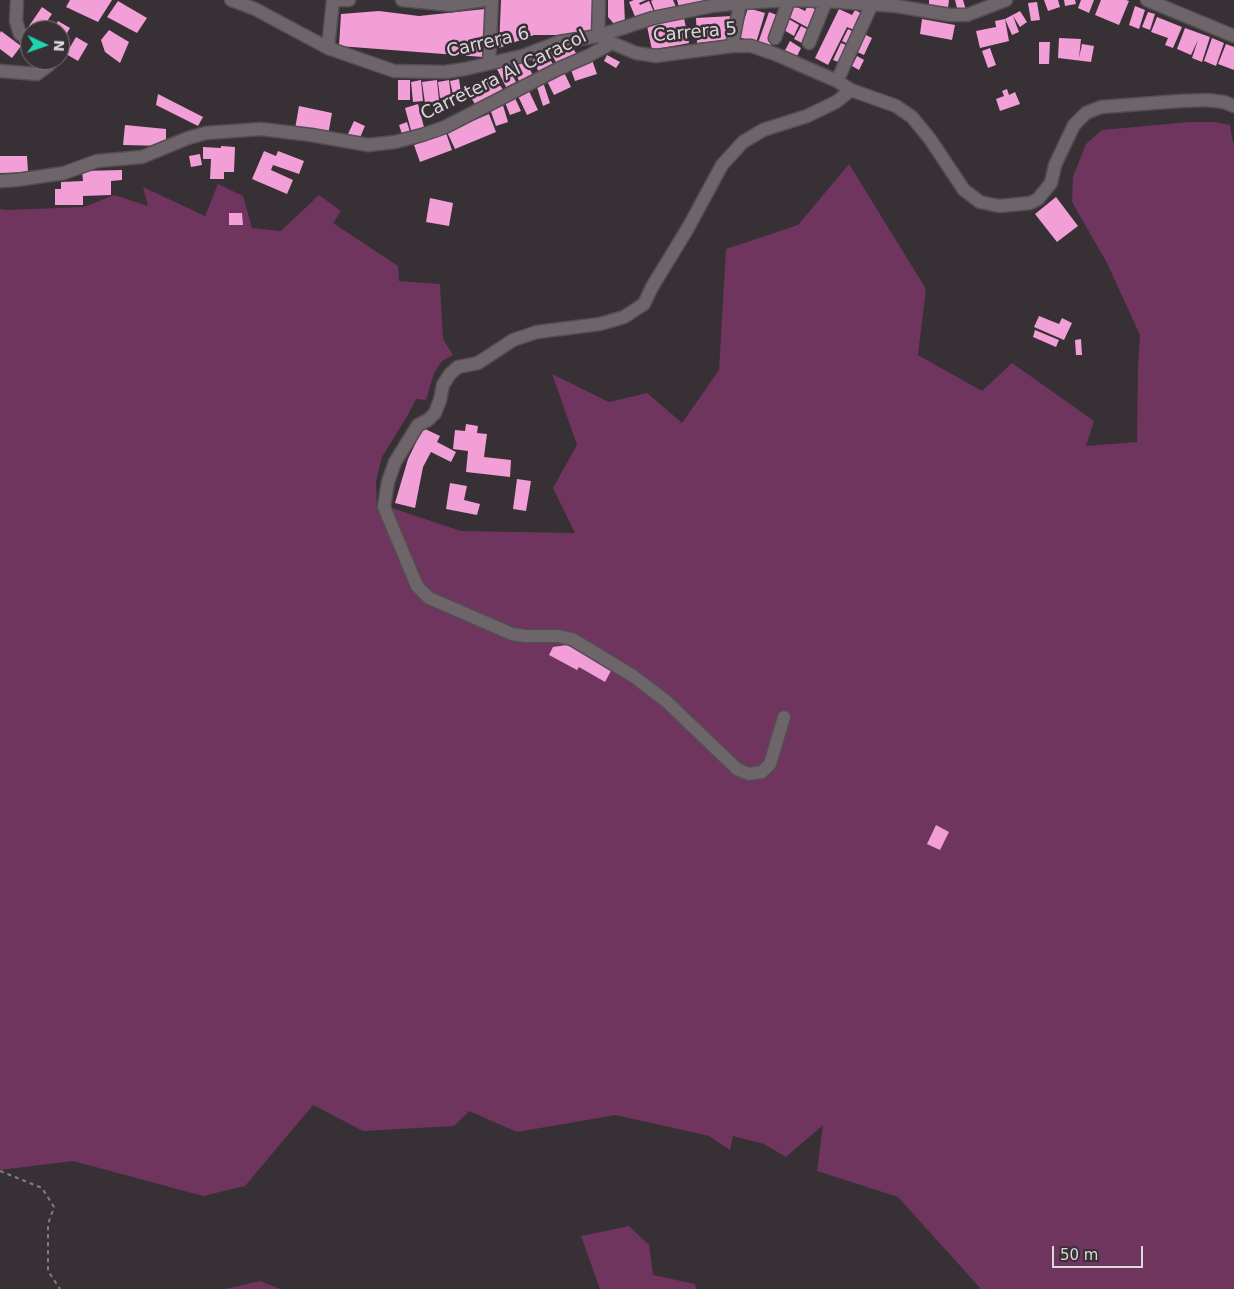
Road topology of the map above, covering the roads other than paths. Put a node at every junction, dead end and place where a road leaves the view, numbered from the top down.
1 (17, 0) edge
2 (231, 0) edge
3 (334, 0) edge
4 (349, 0) edge
5 (402, 0) edge
6 (484, 0) edge
7 (492, 0) edge
8 (599, 0) edge
9 (789, 0) edge
10 (1006, 0) edge
11 (1147, 0) edge
12 (826, 1) edge
13 (437, 2) edge
14 (740, 3) junction
15 (896, 3) edge
16 (872, 4) junction
17 (20, 34) edge
18 (598, 36) junction
19 (1234, 36) edge
20 (775, 38) dead end
21 (612, 43) junction
22 (809, 43) dead end
23 (732, 46) junction
24 (328, 48) junction
25 (489, 63) junction
26 (42, 70) edge
27 (0, 71) edge
28 (837, 81) junction
29 (851, 90) junction
30 (1234, 106) edge
31 (0, 181) edge
32 (784, 717) dead end

1 - 17 street
2 - 24 street, Carrera 6
3 - 4 street
3 - 24 street
5 - 13 street
6 - 13 street
7 - 25 street
8 - 18 street
9 - 12 street, Carrera 6
9 - 14 street, Carrera 6
9 - 20 street
10 - 15 street, Carrera 6
11 - 19 street
12 - 16 street, Carrera 6
12 - 22 street
14 - 18 street, Carrera 6
14 - 23 street
15 - 16 street, Carrera 6
16 - 28 street
18 - 21 street
18 - 25 street, Carrera 6
21 - 23 street, Carrera 5
21 - 31 street, Carretera Al Caracol
23 - 28 street, Carrera 5
24 - 25 street, Carrera 6
26 - 27 street
28 - 29 street, Carrera 5
29 - 30 street, Carrera 5
29 - 32 street

